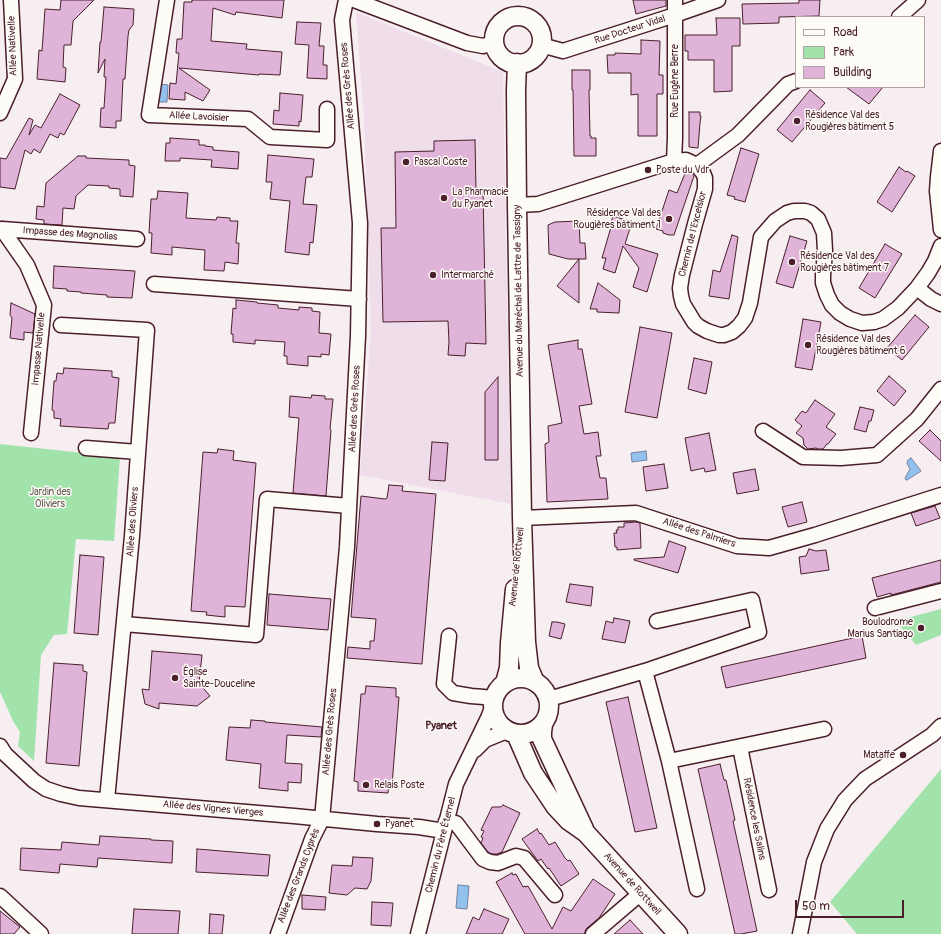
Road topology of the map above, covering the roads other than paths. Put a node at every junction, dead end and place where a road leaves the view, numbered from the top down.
1 (11, 0) edge
2 (167, 0) edge
3 (346, 0) edge
4 (354, 0) edge
5 (675, 0) edge
6 (718, 0) edge
7 (918, 0) edge
8 (377, 4) edge
9 (519, 8) edge
10 (675, 15) junction
11 (900, 16) edge
12 (494, 43) junction
13 (541, 45) junction
14 (517, 64) junction
15 (795, 81) edge
16 (327, 109) dead end
17 (0, 113) edge
18 (941, 151) edge
19 (674, 161) junction
20 (697, 165) junction
21 (517, 205) junction
22 (1, 229) edge
23 (941, 230) edge
24 (137, 239) dead end
25 (941, 246) edge
26 (154, 284) dead end
27 (917, 288) junction
28 (359, 299) junction
29 (941, 304) edge
30 (61, 325) dead end
31 (941, 389) edge
32 (763, 431) dead end
33 (31, 433) dead end
34 (86, 448) dead end
35 (138, 452) junction
36 (941, 495) edge
37 (349, 506) junction
38 (522, 518) junction
39 (941, 590) edge
40 (875, 608) dead end
41 (657, 621) dead end
42 (124, 624) junction
43 (449, 636) dead end
44 (645, 671) junction
45 (534, 680) junction
46 (505, 683) junction
47 (549, 698) junction
48 (493, 703) junction
49 (543, 725) junction
50 (941, 726) edge
51 (824, 730) dead end
52 (512, 732) junction
53 (0, 746) edge
54 (740, 747) junction
55 (468, 758) junction
56 (669, 761) junction
57 (107, 800) junction
58 (322, 819) junction
59 (445, 826) junction
60 (586, 833) junction
61 (697, 889) dead end
62 (769, 890) dead end
63 (641, 893) junction
64 (555, 895) dead end
65 (0, 896) edge
66 (41, 934) edge
67 (278, 934) edge
68 (418, 934) edge
69 (592, 934) edge
70 (678, 934) edge
71 (800, 934) edge

1 - 17 street, Allée Nativelle
2 - 16 street, Allée Lavoisier
3 - 28 street, Allée des Grès Roses
4 - 8 street
5 - 10 street, Rue Eugène Berre
6 - 10 street, Rue Docteur Vidal
7 - 11 street
8 - 12 street
9 - 12 main road
9 - 13 main road
10 - 13 street, Rue Docteur Vidal
10 - 19 street, Rue Eugène Berre
12 - 14 main road
13 - 14 main road
14 - 21 main road, Avenue du Maréchal de Lattre de Tassigny
15 - 20 street
18 - 23 street
19 - 20 street
19 - 21 street
20 - 27 street, Chemin de l'Excelsior
21 - 38 main road, Avenue du Maréchal de Lattre de Tassigny
22 - 24 street, Impasse des Magnolias
22 - 33 street, Impasse Nativelle
25 - 27 street, Chemin de l'Excelsior
26 - 28 street
27 - 29 street
28 - 37 street, Allée des Grès Roses
30 - 35 street, Allée des Oliviers
31 - 32 street
34 - 35 street
35 - 42 street, Allée des Oliviers
36 - 38 street, Allée des Palmiers
37 - 42 street
37 - 58 street, Allée des Grès Roses
38 - 45 main road, Avenue de Rottweil
38 - 46 main road, Avenue de Rottweil
39 - 40 street
41 - 44 street
42 - 57 street, Allée des Oliviers
43 - 48 street
44 - 47 street
44 - 56 street
45 - 46 main road
45 - 47 main road
46 - 48 main road
47 - 49 main road
48 - 52 main road
48 - 55 street, Chemin du Père Éternel
49 - 52 main road
49 - 60 main road, Avenue de Rottweil
50 - 71 street
51 - 54 street
52 - 55 street, Chemin du Père Éternel
52 - 60 main road, Avenue de Rottweil
53 - 57 street, Allée des Vignes Vierges
54 - 56 street
54 - 62 street, Résidence les Salins
55 - 59 street, Chemin du Père Éternel
56 - 61 street
57 - 58 street, Allée des Vignes Vierges
58 - 59 street, Allée des Vignes Vierges
58 - 67 street, Allée des Grands Cyprès
59 - 64 street
59 - 68 street, Chemin du Père Éternel
60 - 63 main road, Avenue de Rottweil
63 - 69 street
63 - 70 main road, Avenue de Rottweil
65 - 66 street

